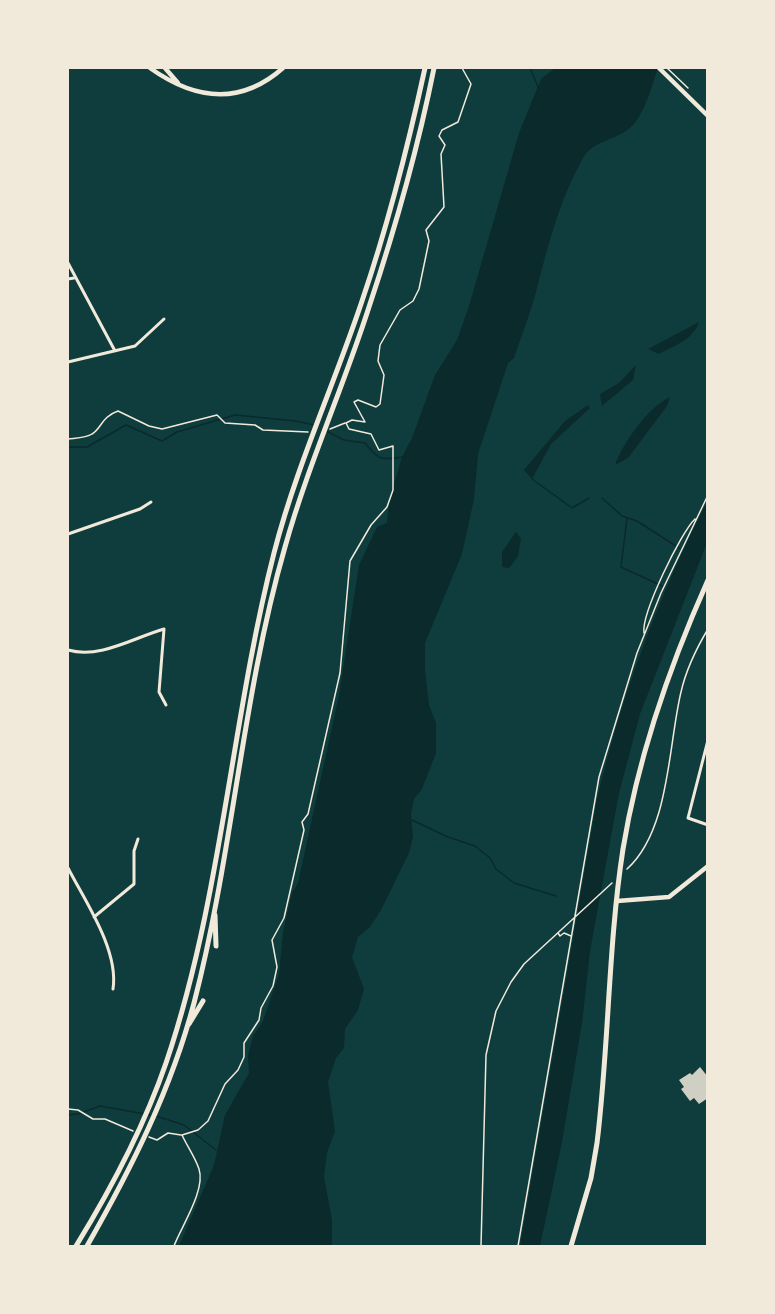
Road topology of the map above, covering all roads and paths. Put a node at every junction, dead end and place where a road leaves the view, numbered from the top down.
1 (150, 68) edge
2 (165, 68) edge
3 (283, 68) edge
4 (425, 68) edge
5 (434, 68) edge
6 (462, 68) edge
7 (659, 68) edge
8 (667, 68) edge
9 (180, 85) junction
10 (691, 92) dead end
11 (708, 116) edge
12 (68, 262) edge
13 (68, 279) edge
14 (74, 279) junction
15 (164, 319) dead end
16 (115, 351) junction
17 (68, 362) edge
18 (346, 423) junction
19 (326, 431) dead end
20 (309, 432) dead end
21 (68, 439) edge
22 (708, 495) edge
23 (151, 502) dead end
24 (696, 518) junction
25 (68, 534) edge
26 (708, 580) edge
27 (708, 629) edge
28 (644, 635) junction
29 (68, 650) edge
30 (165, 705) dead end
31 (708, 740) edge
32 (708, 825) edge
33 (138, 839) dead end
34 (68, 867) edge
35 (708, 867) edge
36 (622, 874) dead end
37 (613, 882) dead end
38 (617, 901) junction
39 (214, 910) junction
40 (94, 916) junction
41 (559, 931) junction
42 (571, 936) junction
43 (216, 946) dead end
44 (113, 989) dead end
45 (203, 1001) dead end
46 (186, 1028) junction
47 (68, 1109) edge
48 (182, 1135) junction
49 (76, 1246) edge
50 (87, 1246) edge
51 (174, 1246) edge
52 (481, 1246) edge
53 (518, 1246) edge
54 (571, 1246) edge

1 - 9 main road
2 - 9 main road
3 - 9 main road
4 - 49 highway
5 - 39 highway
6 - 18 path
7 - 11 main road
8 - 10 path
12 - 14 street
13 - 14 street
14 - 16 street
15 - 16 street
16 - 17 street
18 - 19 path
18 - 48 path
20 - 21 path
22 - 24 path
23 - 25 street
24 - 28 path
24 - 28 path
26 - 38 highway
27 - 36 path
28 - 42 path
29 - 30 street
31 - 32 street
33 - 40 street
34 - 40 street
35 - 38 main road
37 - 41 path
38 - 54 highway
39 - 43 highway
39 - 46 highway
40 - 44 street
41 - 42 path
41 - 52 path
42 - 53 path
45 - 46 highway
46 - 50 highway
47 - 48 path
48 - 51 path

